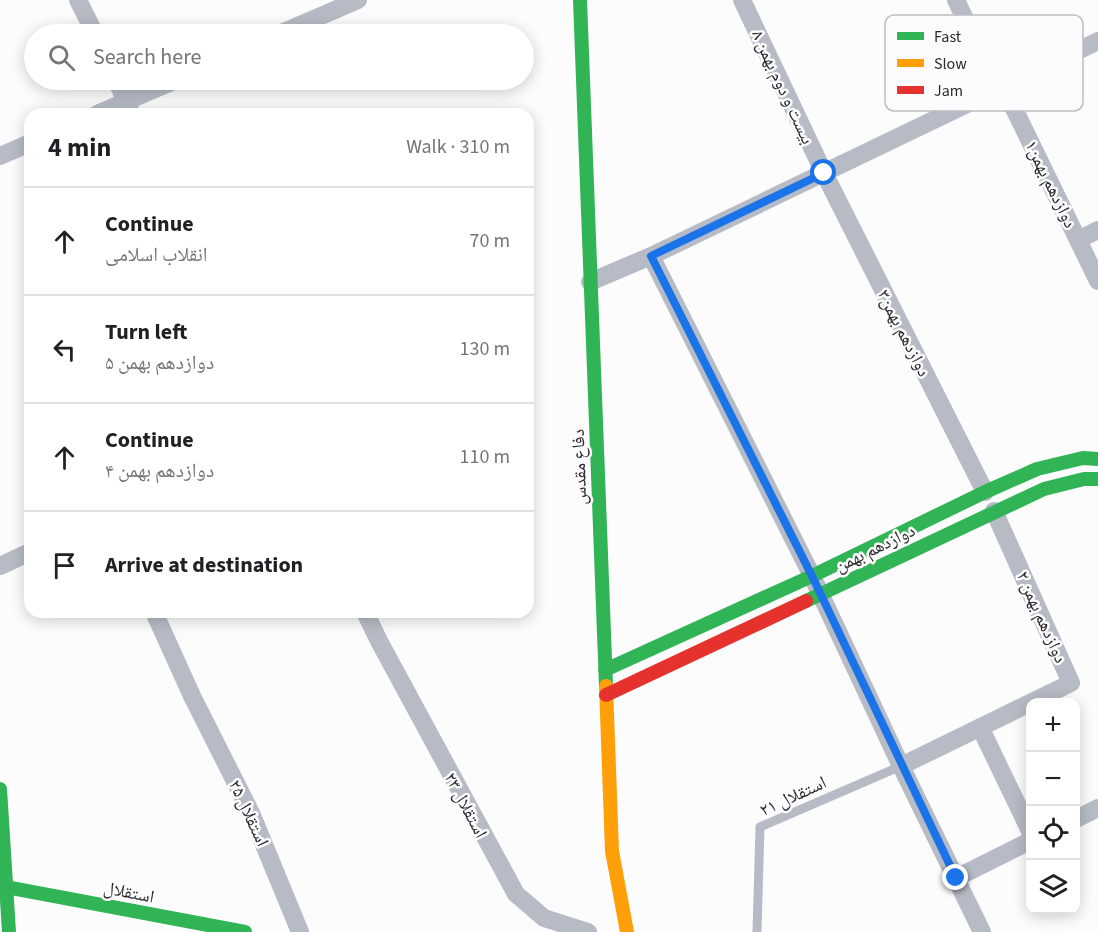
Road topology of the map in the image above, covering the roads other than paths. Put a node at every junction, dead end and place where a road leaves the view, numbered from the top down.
1 (78, 0) edge
2 (358, 0) edge
3 (580, 0) edge
4 (742, 0) edge
5 (956, 0) edge
6 (963, 15) edge
7 (90, 24) edge
8 (302, 24) edge
9 (1098, 41) edge
10 (1083, 48) edge
11 (121, 90) edge
12 (159, 90) edge
13 (129, 108) edge
14 (952, 111) edge
15 (1015, 111) edge
16 (24, 146) edge
17 (0, 156) edge
18 (824, 173) junction
19 (1098, 230) edge
20 (1078, 240) junction
21 (651, 256) junction
22 (1098, 281) edge
23 (591, 282) junction
24 (1098, 459) edge
25 (1098, 479) edge
26 (985, 492) junction
27 (994, 511) junction
28 (24, 555) edge
29 (0, 566) edge
30 (812, 576) junction
31 (821, 594) junction
32 (157, 618) edge
33 (369, 618) edge
34 (605, 670) junction
35 (606, 695) junction
36 (980, 727) junction
37 (901, 766) junction
38 (0, 789) edge
39 (1098, 808) edge
40 (1080, 817) edge
41 (1026, 823) edge
42 (1026, 843) edge
43 (956, 878) junction
44 (3, 886) edge
45 (9, 932) edge
46 (244, 932) edge
47 (300, 932) edge
48 (588, 932) edge
49 (627, 932) edge
50 (757, 932) edge
51 (982, 932) edge

1 - 7 street
2 - 8 street
3 - 23 street, دفاع مقدس
4 - 18 street, بیست و دوم بهمن ۸
5 - 6 street
9 - 10 street
11 - 13 street
12 - 13 street
14 - 18 street
15 - 20 street, دوازدهم بهمن۱
16 - 17 street
18 - 21 street
18 - 26 street, دوازدهم بهمن۳
19 - 20 street
20 - 22 street, دوازدهم بهمن۱
21 - 23 street
21 - 30 street
23 - 34 street, دفاع مقدس
24 - 26 street, دوازدهم بهمن
25 - 27 street, دوازدهم بهمن
26 - 27 street
26 - 30 street, دوازدهم بهمن
27 - 31 street, دوازدهم بهمن
27 - 36 street, دوازدهم بهمن ۲
28 - 29 street
30 - 31 street
30 - 34 street, دوازدهم بهمن
31 - 35 street, دوازدهم بهمن
31 - 37 street
32 - 47 street, استقلال ۲۵
33 - 48 street, استقلال ۲۳
34 - 35 street, دفاع مقدس
35 - 49 street, دفاع مقدس
36 - 37 street, دوازدهم بهمن ۲
36 - 41 street
37 - 43 street
37 - 50 lane, استقلال ۲۱
38 - 44 street
39 - 40 street
42 - 43 street
43 - 51 street
44 - 45 street
44 - 46 street, استقلال

